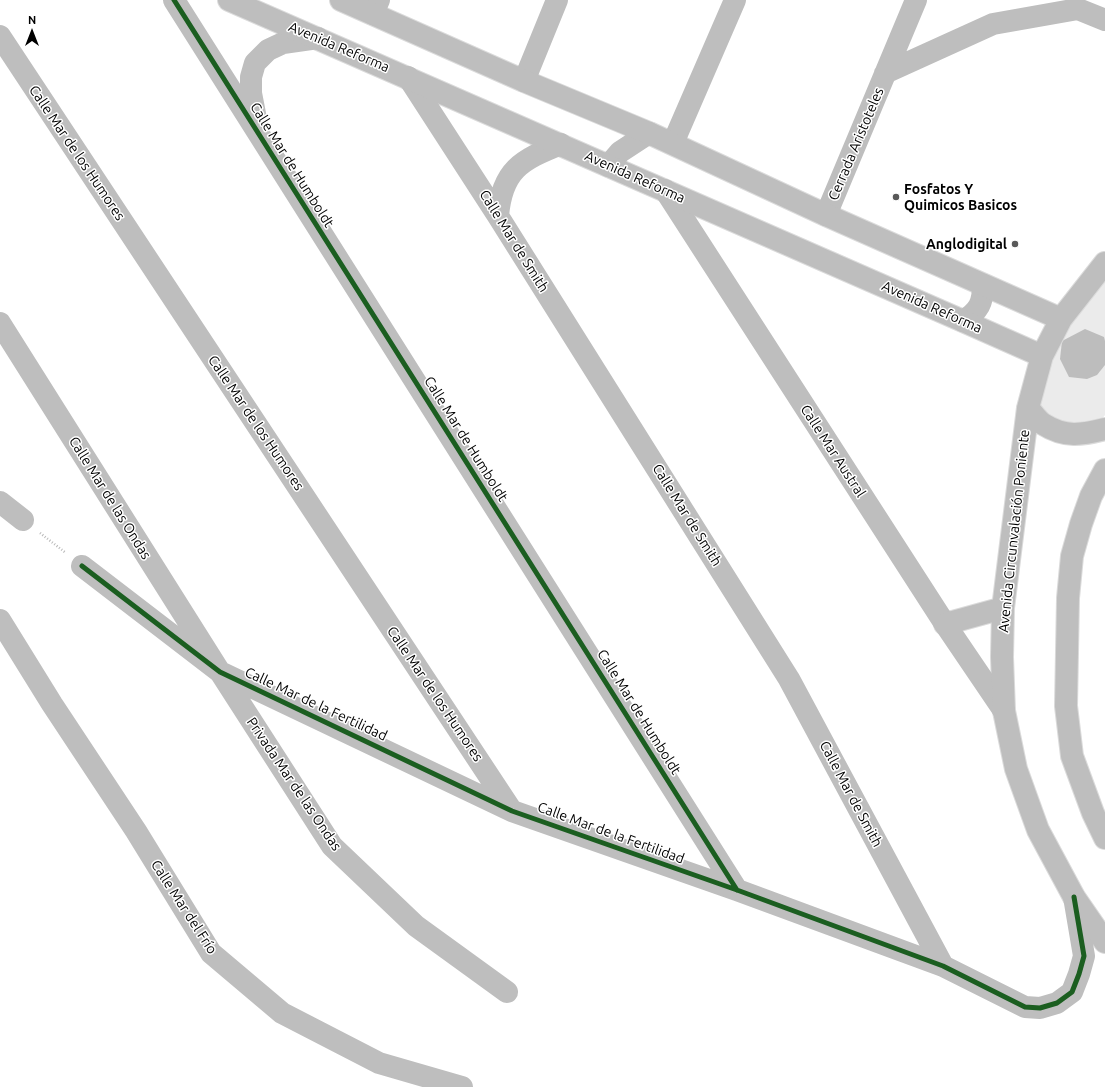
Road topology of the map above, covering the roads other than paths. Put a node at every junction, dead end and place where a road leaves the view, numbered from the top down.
1 (174, 0) edge
2 (229, 0) edge
3 (341, 0) edge
4 (558, 0) edge
5 (735, 0) edge
6 (916, 0) edge
7 (376, 7) edge
8 (1105, 20) edge
9 (0, 36) edge
10 (318, 38) junction
11 (885, 73) junction
12 (408, 77) junction
13 (524, 81) junction
14 (649, 133) junction
15 (260, 136) junction
16 (561, 144) junction
17 (673, 144) junction
18 (608, 166) junction
19 (665, 190) junction
20 (826, 214) junction
21 (498, 216) junction
22 (1105, 263) edge
23 (983, 285) junction
24 (1061, 319) junction
25 (964, 321) junction
26 (0, 323) edge
27 (1042, 356) junction
28 (1028, 408) junction
29 (1105, 429) edge
30 (1105, 470) edge
31 (0, 502) edge
32 (23, 520) road end
33 (82, 566) road end
34 (1003, 608) junction
35 (0, 620) edge
36 (944, 624) junction
37 (220, 672) junction
38 (1004, 711) junction
39 (512, 810) junction
40 (1105, 838) edge
41 (737, 890) junction
42 (1074, 897) junction
43 (1105, 942) edge
44 (943, 966) junction
45 (508, 992) dead end
46 (462, 1087) edge

1 - 15 street, Calle Mar de Humboldt
2 - 10 street, Avenida Reforma
3 - 7 street
4 - 13 street
5 - 17 street
6 - 11 street, Cerrada Aristoteles
7 - 13 street
8 - 11 street, Cerrada Aristoteles
9 - 39 street, Calle Mar de los Humores
10 - 12 street, Avenida Reforma
10 - 15 street
11 - 20 street, Cerrada Aristoteles
12 - 16 street, Avenida Reforma
12 - 21 street, Calle Mar de Smith
13 - 14 street
14 - 17 street
14 - 18 street
15 - 41 street, Calle Mar de Humboldt
16 - 18 street, Avenida Reforma
16 - 21 street
17 - 20 street
18 - 19 street, Avenida Reforma
19 - 25 street, Avenida Reforma
19 - 36 street, Calle Mar Austral
20 - 23 street
21 - 44 street, Calle Mar de Smith
22 - 24 street, Avenida Circunvalación Poniente
23 - 24 street
23 - 25 street
24 - 27 street, Avenida Circunvalación Poniente
25 - 27 street, Avenida Reforma
26 - 37 street, Calle Mar de las Ondas
27 - 28 street, Avenida Circunvalación Poniente
28 - 29 street
28 - 34 street, Avenida Circunvalación Poniente
30 - 40 street
31 - 32 street
33 - 37 street, Calle Mar de la Fertilidad
34 - 36 street
34 - 38 street, Avenida Circunvalación Poniente
35 - 46 street, Calle Mar del Frío
36 - 38 street, Calle Mar Austral
37 - 39 street, Calle Mar de la Fertilidad
37 - 45 street, Privada Mar de las Ondas
38 - 42 street, Avenida Circunvalación Poniente
39 - 41 street, Calle Mar de la Fertilidad
41 - 44 street, Calle Mar de la Fertilidad
42 - 43 street, Avenida Circunvalación Poniente
42 - 44 street, Calle Mar de la Fertilidad

